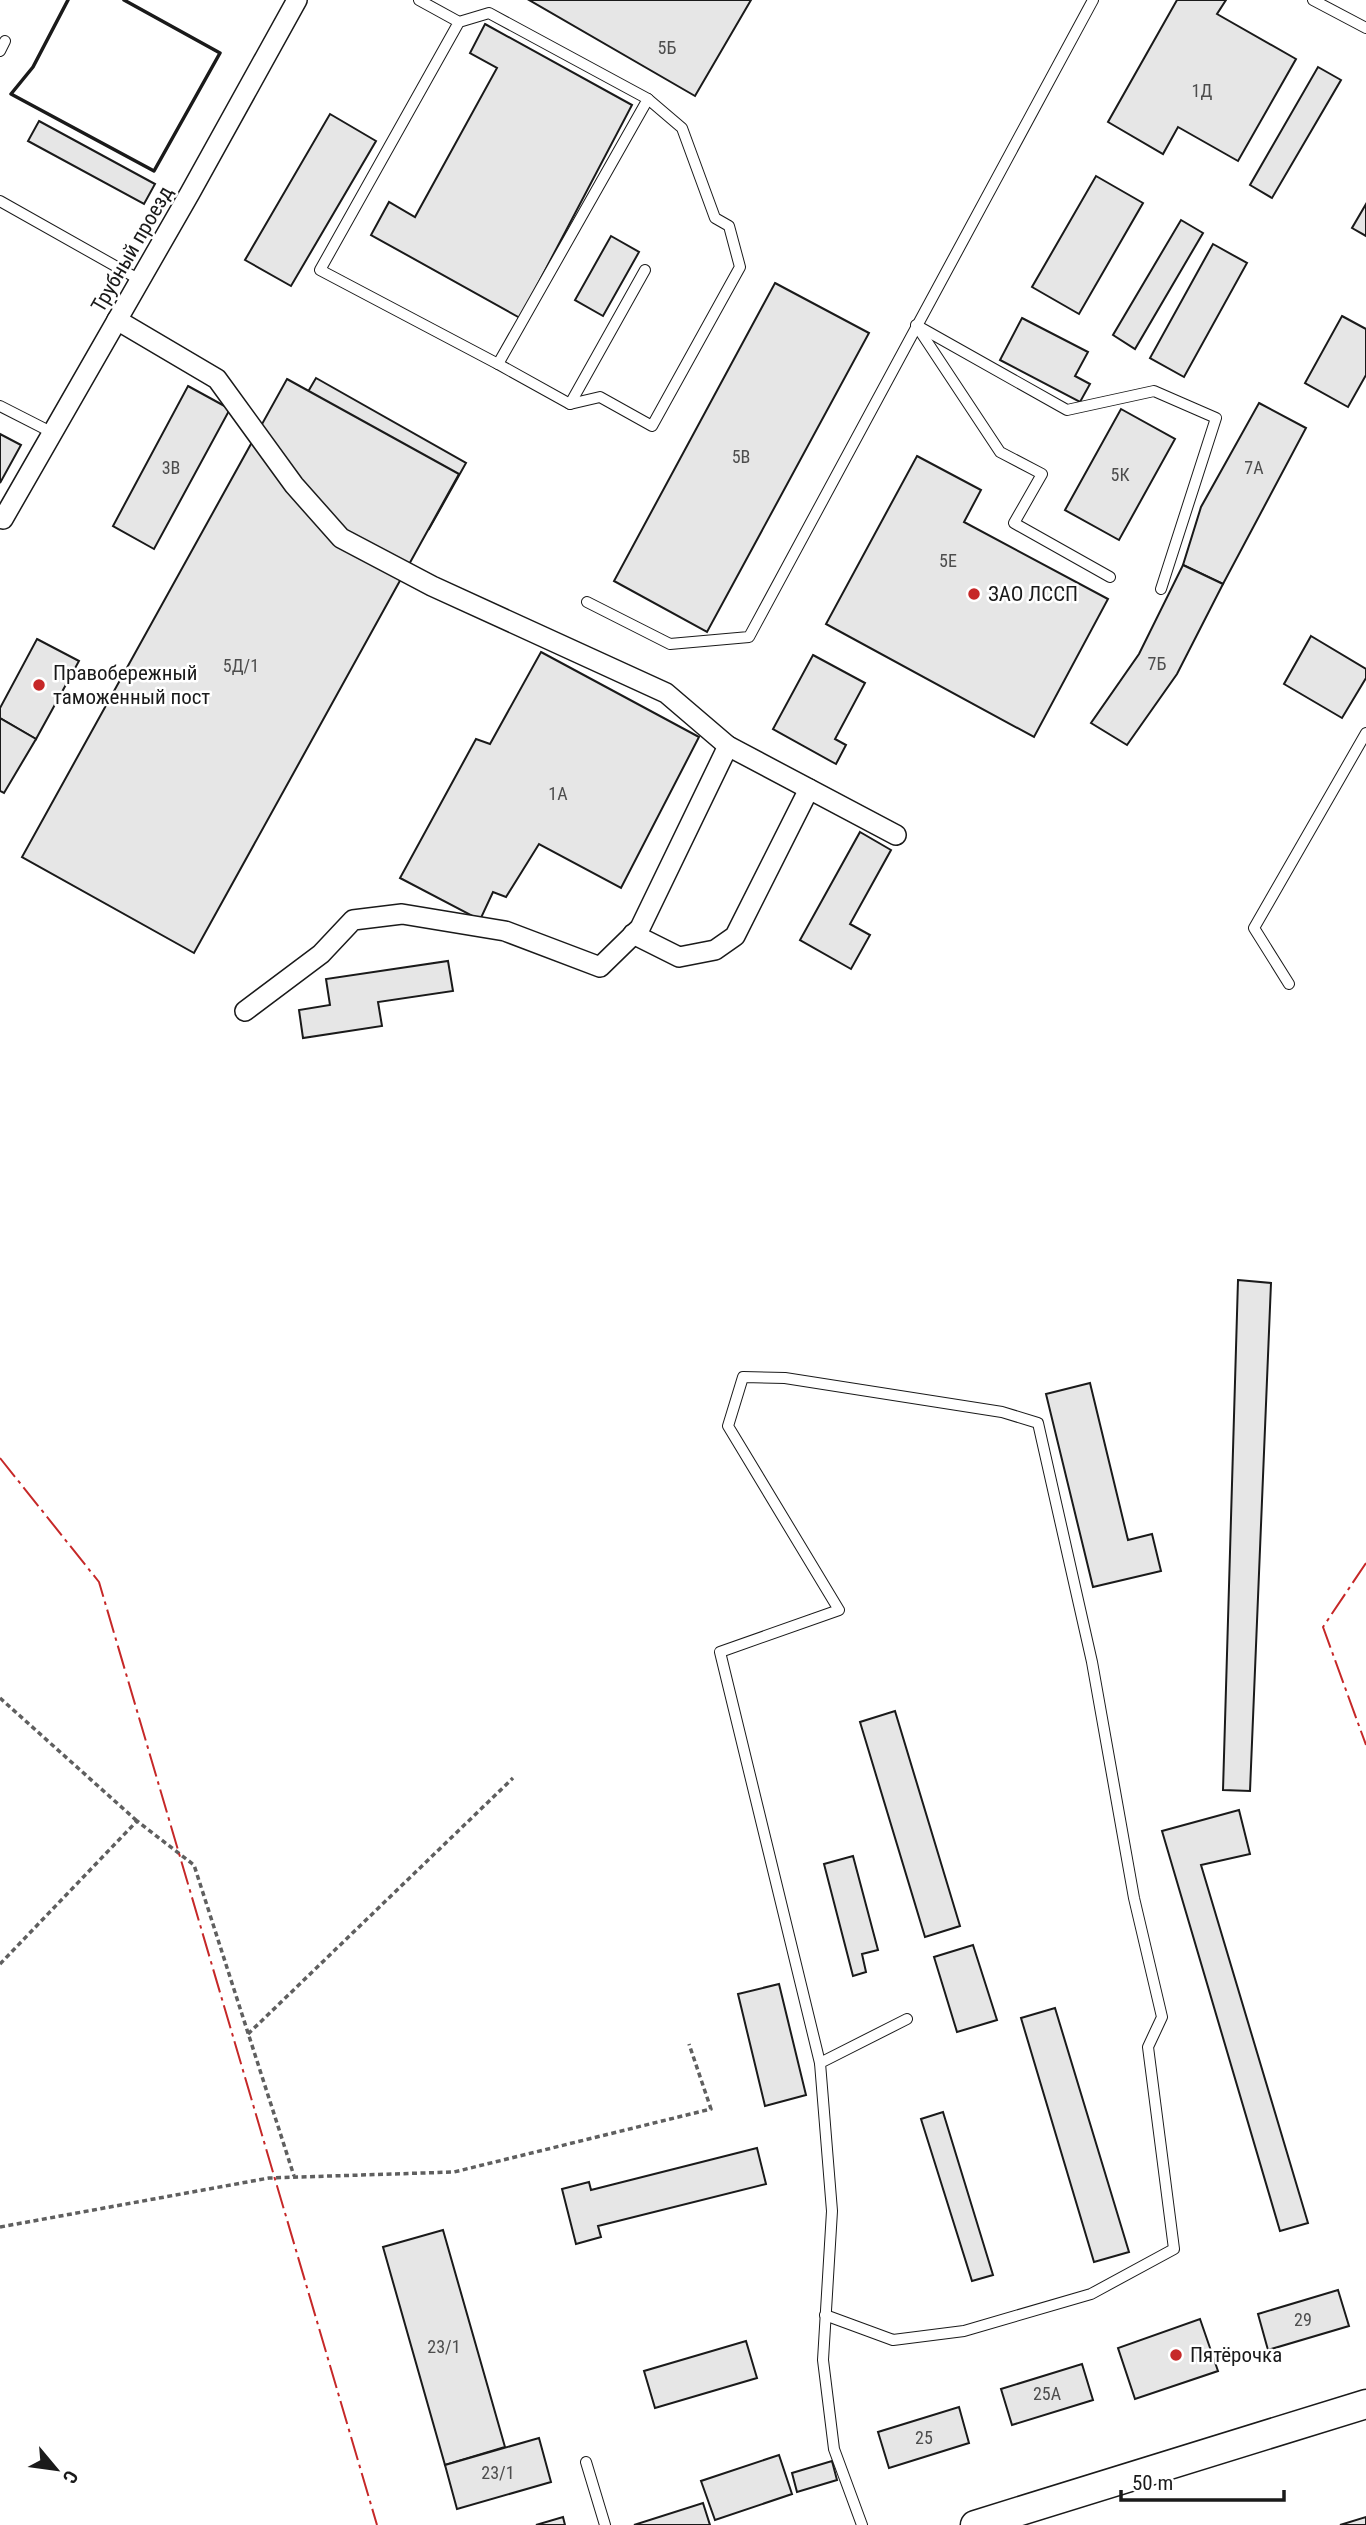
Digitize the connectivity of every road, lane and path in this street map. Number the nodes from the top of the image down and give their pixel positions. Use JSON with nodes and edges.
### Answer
{"nodes":[{"id":1,"x":297,"y":0,"type":"edge"},
{"id":2,"x":419,"y":0,"type":"edge"},
{"id":3,"x":1093,"y":0,"type":"edge"},
{"id":4,"x":1313,"y":0,"type":"edge"},
{"id":5,"x":459,"y":22,"type":"junction"},
{"id":6,"x":1366,"y":28,"type":"edge"},
{"id":7,"x":5,"y":41,"type":"dead end"},
{"id":8,"x":0,"y":51,"type":"edge"},
{"id":9,"x":648,"y":99,"type":"junction"},
{"id":10,"x":0,"y":201,"type":"edge"},
{"id":11,"x":645,"y":270,"type":"dead end"},
{"id":12,"x":140,"y":280,"type":"junction"},
{"id":13,"x":117,"y":320,"type":"junction"},
{"id":14,"x":916,"y":325,"type":"junction"},
{"id":15,"x":498,"y":364,"type":"junction"},
{"id":16,"x":570,"y":404,"type":"junction"},
{"id":17,"x":0,"y":406,"type":"edge"},
{"id":18,"x":53,"y":433,"type":"junction"},
{"id":19,"x":1,"y":522,"type":"edge"},
{"id":20,"x":1111,"y":577,"type":"dead end"},
{"id":21,"x":1161,"y":589,"type":"dead end"},
{"id":22,"x":587,"y":602,"type":"dead end"},
{"id":23,"x":1366,"y":733,"type":"edge"},
{"id":24,"x":728,"y":746,"type":"junction"},
{"id":25,"x":809,"y":789,"type":"junction"},
{"id":26,"x":896,"y":835,"type":"dead end"},
{"id":27,"x":633,"y":934,"type":"junction"},
{"id":28,"x":1289,"y":984,"type":"dead end"},
{"id":29,"x":245,"y":1011,"type":"dead end"},
{"id":30,"x":0,"y":1698,"type":"edge"},
{"id":31,"x":513,"y":1778,"type":"dead end"},
{"id":32,"x":137,"y":1821,"type":"junction"},
{"id":33,"x":0,"y":1964,"type":"edge"},
{"id":34,"x":907,"y":2019,"type":"dead end"},
{"id":35,"x":248,"y":2034,"type":"junction"},
{"id":36,"x":689,"y":2043,"type":"dead end"},
{"id":37,"x":820,"y":2063,"type":"junction"},
{"id":38,"x":295,"y":2177,"type":"junction"},
{"id":39,"x":0,"y":2227,"type":"edge"},
{"id":40,"x":825,"y":2315,"type":"junction"},
{"id":41,"x":1366,"y":2404,"type":"edge"},
{"id":42,"x":586,"y":2462,"type":"dead end"},
{"id":43,"x":605,"y":2525,"type":"edge"},
{"id":44,"x":862,"y":2525,"type":"edge"},
{"id":45,"x":975,"y":2525,"type":"edge"}],
"edges":[{"from":1,"to":12,"type":"street","name":"Трубный проезд"},
{"from":2,"to":5,"type":"lane"},
{"from":3,"to":14,"type":"lane"},
{"from":4,"to":6,"type":"lane"},
{"from":5,"to":9,"type":"lane"},
{"from":5,"to":15,"type":"lane"},
{"from":7,"to":8,"type":"lane"},
{"from":9,"to":15,"type":"lane"},
{"from":9,"to":16,"type":"lane"},
{"from":10,"to":12,"type":"lane"},
{"from":11,"to":16,"type":"lane"},
{"from":12,"to":13,"type":"street","name":"Трубный проезд"},
{"from":13,"to":18,"type":"street","name":"Трубный проезд"},
{"from":13,"to":24,"type":"street"},
{"from":14,"to":20,"type":"lane"},
{"from":14,"to":21,"type":"lane"},
{"from":14,"to":22,"type":"lane"},
{"from":15,"to":16,"type":"lane"},
{"from":17,"to":18,"type":"lane"},
{"from":18,"to":19,"type":"street","name":"Трубный проезд"},
{"from":23,"to":28,"type":"lane"},
{"from":24,"to":25,"type":"street"},
{"from":24,"to":27,"type":"street"},
{"from":25,"to":26,"type":"street"},
{"from":25,"to":27,"type":"street"},
{"from":27,"to":29,"type":"street"},
{"from":30,"to":32,"type":"path"},
{"from":31,"to":35,"type":"path"},
{"from":32,"to":33,"type":"path"},
{"from":32,"to":35,"type":"path"},
{"from":34,"to":37,"type":"lane"},
{"from":35,"to":38,"type":"path"},
{"from":36,"to":38,"type":"path"},
{"from":37,"to":40,"type":"lane"},
{"from":37,"to":40,"type":"lane"},
{"from":38,"to":39,"type":"path"},
{"from":40,"to":44,"type":"lane"},
{"from":41,"to":45,"type":"street"},
{"from":42,"to":43,"type":"lane"}]}
